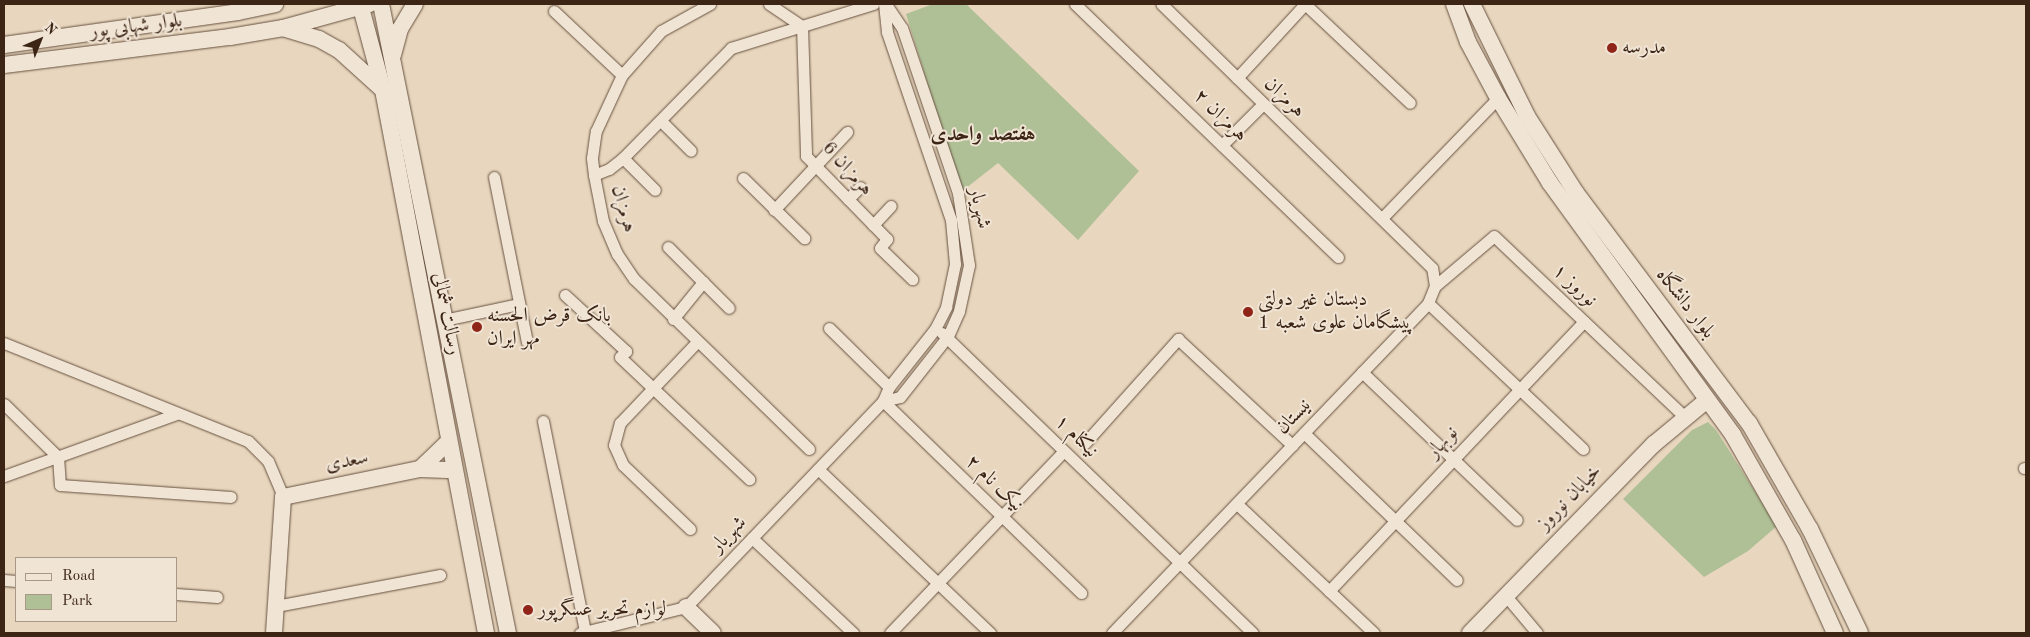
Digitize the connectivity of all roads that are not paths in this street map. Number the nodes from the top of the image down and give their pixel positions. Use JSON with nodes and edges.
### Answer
{"nodes":[{"id":1,"x":275,"y":4,"type":"edge"},
{"id":2,"x":381,"y":4,"type":"edge"},
{"id":3,"x":415,"y":4,"type":"edge"},
{"id":4,"x":710,"y":4,"type":"edge"},
{"id":5,"x":769,"y":4,"type":"edge"},
{"id":6,"x":872,"y":4,"type":"edge"},
{"id":7,"x":885,"y":4,"type":"edge"},
{"id":8,"x":1075,"y":4,"type":"edge"},
{"id":9,"x":1161,"y":4,"type":"edge"},
{"id":10,"x":1305,"y":4,"type":"edge"},
{"id":11,"x":1454,"y":4,"type":"edge"},
{"id":12,"x":1472,"y":4,"type":"edge"},
{"id":13,"x":364,"y":5,"type":"edge"},
{"id":14,"x":853,"y":6,"type":"edge"},
{"id":15,"x":224,"y":9,"type":"edge"},
{"id":16,"x":554,"y":10,"type":"dead end"},
{"id":17,"x":802,"y":26,"type":"junction"},
{"id":18,"x":283,"y":28,"type":"junction"},
{"id":19,"x":4,"y":44,"type":"edge"},
{"id":20,"x":392,"y":59,"type":"junction"},
{"id":21,"x":4,"y":65,"type":"edge"},
{"id":22,"x":622,"y":75,"type":"junction"},
{"id":23,"x":1236,"y":78,"type":"junction"},
{"id":24,"x":383,"y":90,"type":"junction"},
{"id":25,"x":1498,"y":98,"type":"junction"},
{"id":26,"x":1410,"y":103,"type":"dead end"},
{"id":27,"x":1263,"y":104,"type":"junction"},
{"id":28,"x":661,"y":121,"type":"junction"},
{"id":29,"x":847,"y":132,"type":"dead end"},
{"id":30,"x":1222,"y":145,"type":"junction"},
{"id":31,"x":691,"y":151,"type":"dead end"},
{"id":32,"x":623,"y":158,"type":"junction"},
{"id":33,"x":815,"y":166,"type":"junction"},
{"id":34,"x":594,"y":175,"type":"junction"},
{"id":35,"x":494,"y":177,"type":"dead end"},
{"id":36,"x":743,"y":178,"type":"dead end"},
{"id":37,"x":860,"y":187,"type":"dead end"},
{"id":38,"x":655,"y":190,"type":"dead end"},
{"id":39,"x":848,"y":199,"type":"junction"},
{"id":40,"x":891,"y":206,"type":"dead end"},
{"id":41,"x":774,"y":210,"type":"junction"},
{"id":42,"x":1382,"y":218,"type":"junction"},
{"id":43,"x":873,"y":225,"type":"junction"},
{"id":44,"x":804,"y":238,"type":"dead end"},
{"id":45,"x":668,"y":247,"type":"dead end"},
{"id":46,"x":1338,"y":257,"type":"dead end"},
{"id":47,"x":912,"y":279,"type":"dead end"},
{"id":48,"x":703,"y":282,"type":"junction"},
{"id":49,"x":1435,"y":286,"type":"junction"},
{"id":50,"x":564,"y":295,"type":"dead end"},
{"id":51,"x":1428,"y":303,"type":"junction"},
{"id":52,"x":519,"y":304,"type":"junction"},
{"id":53,"x":729,"y":308,"type":"dead end"},
{"id":54,"x":673,"y":319,"type":"junction"},
{"id":55,"x":444,"y":320,"type":"junction"},
{"id":56,"x":1584,"y":321,"type":"junction"},
{"id":57,"x":426,"y":323,"type":"junction"},
{"id":58,"x":829,"y":328,"type":"dead end"},
{"id":59,"x":935,"y":329,"type":"junction"},
{"id":60,"x":948,"y":336,"type":"junction"},
{"id":61,"x":527,"y":342,"type":"dead end"},
{"id":62,"x":697,"y":342,"type":"junction"},
{"id":63,"x":4,"y":343,"type":"edge"},
{"id":64,"x":1362,"y":372,"type":"junction"},
{"id":65,"x":652,"y":387,"type":"junction"},
{"id":66,"x":889,"y":387,"type":"junction"},
{"id":67,"x":1519,"y":389,"type":"junction"},
{"id":68,"x":1708,"y":400,"type":"junction"},
{"id":69,"x":883,"y":401,"type":"junction"},
{"id":70,"x":4,"y":404,"type":"edge"},
{"id":71,"x":176,"y":414,"type":"junction"},
{"id":72,"x":1684,"y":416,"type":"junction"},
{"id":73,"x":543,"y":421,"type":"dead end"},
{"id":74,"x":1304,"y":432,"type":"junction"},
{"id":75,"x":448,"y":442,"type":"junction"},
{"id":76,"x":1084,"y":443,"type":"dead end"},
{"id":77,"x":1292,"y":445,"type":"junction"},
{"id":78,"x":809,"y":449,"type":"dead end"},
{"id":79,"x":1583,"y":449,"type":"dead end"},
{"id":80,"x":1063,"y":452,"type":"junction"},
{"id":81,"x":58,"y":457,"type":"junction"},
{"id":82,"x":1454,"y":458,"type":"junction"},
{"id":83,"x":420,"y":469,"type":"junction"},
{"id":84,"x":818,"y":469,"type":"junction"},
{"id":85,"x":454,"y":470,"type":"junction"},
{"id":86,"x":4,"y":476,"type":"edge"},
{"id":87,"x":749,"y":479,"type":"dead end"},
{"id":88,"x":231,"y":497,"type":"dead end"},
{"id":89,"x":283,"y":497,"type":"junction"},
{"id":90,"x":1236,"y":504,"type":"junction"},
{"id":91,"x":1001,"y":517,"type":"junction"},
{"id":92,"x":1516,"y":520,"type":"dead end"},
{"id":93,"x":1394,"y":522,"type":"junction"},
{"id":94,"x":690,"y":529,"type":"dead end"},
{"id":95,"x":752,"y":538,"type":"junction"},
{"id":96,"x":1180,"y":562,"type":"junction"},
{"id":97,"x":440,"y":574,"type":"dead end"},
{"id":98,"x":1456,"y":580,"type":"dead end"},
{"id":99,"x":938,"y":583,"type":"junction"},
{"id":100,"x":1329,"y":591,"type":"junction"},
{"id":101,"x":1081,"y":593,"type":"dead end"},
{"id":102,"x":178,"y":594,"type":"edge"},
{"id":103,"x":1506,"y":596,"type":"junction"},
{"id":104,"x":216,"y":598,"type":"dead end"},
{"id":105,"x":276,"y":606,"type":"junction"},
{"id":106,"x":686,"y":607,"type":"junction"},
{"id":107,"x":1118,"y":631,"type":"edge"},
{"id":108,"x":274,"y":633,"type":"edge"},
{"id":109,"x":486,"y":633,"type":"edge"},
{"id":110,"x":508,"y":633,"type":"edge"},
{"id":111,"x":583,"y":633,"type":"edge"},
{"id":112,"x":713,"y":633,"type":"edge"},
{"id":113,"x":853,"y":633,"type":"edge"},
{"id":114,"x":890,"y":633,"type":"edge"},
{"id":115,"x":990,"y":633,"type":"edge"},
{"id":116,"x":1253,"y":633,"type":"edge"},
{"id":117,"x":1374,"y":633,"type":"edge"},
{"id":118,"x":1470,"y":633,"type":"edge"},
{"id":119,"x":1537,"y":633,"type":"edge"},
{"id":120,"x":1835,"y":633,"type":"edge"},
{"id":121,"x":1860,"y":633,"type":"edge"}],
"edges":[{"from":1,"to":15,"type":"main road","name":"بلوار شهابی پور"},
{"from":2,"to":20,"type":"main road","name":"رسالت شمالی"},
{"from":3,"to":20,"type":"main road"},
{"from":4,"to":22,"type":"street"},
{"from":5,"to":17,"type":"street"},
{"from":6,"to":14,"type":"street","name":"هرمزان"},
{"from":7,"to":59,"type":"street","name":"شهریار"},
{"from":7,"to":60,"type":"street","name":"شهریار"},
{"from":8,"to":30,"type":"street","name":"هرمزان ۲"},
{"from":9,"to":23,"type":"street","name":"هرمزان"},
{"from":10,"to":23,"type":"street"},
{"from":10,"to":26,"type":"street"},
{"from":11,"to":25,"type":"main road","name":"بلوار دانشگاه"},
{"from":12,"to":121,"type":"main road","name":"بلوار دانشگاه"},
{"from":13,"to":18,"type":"main road","name":"بلوار شهابی پور"},
{"from":13,"to":24,"type":"main road","name":"رسالت شمالی"},
{"from":14,"to":17,"type":"street","name":"هرمزان"},
{"from":15,"to":19,"type":"main road","name":"بلوار شهابی پور"},
{"from":16,"to":22,"type":"street"},
{"from":17,"to":28,"type":"street","name":"هرمزان"},
{"from":17,"to":33,"type":"street","name":"هرمزان 6"},
{"from":18,"to":21,"type":"main road","name":"بلوار شهابی پور"},
{"from":18,"to":24,"type":"main road"},
{"from":20,"to":55,"type":"main road","name":"رسالت شمالی"},
{"from":22,"to":34,"type":"street"},
{"from":23,"to":27,"type":"street","name":"هرمزان"},
{"from":24,"to":57,"type":"main road","name":"رسالت شمالی"},
{"from":25,"to":42,"type":"street"},
{"from":25,"to":68,"type":"main road","name":"بلوار دانشگاه"},
{"from":27,"to":30,"type":"street"},
{"from":27,"to":42,"type":"street","name":"هرمزان"},
{"from":28,"to":31,"type":"street"},
{"from":28,"to":32,"type":"street","name":"هرمزان"},
{"from":29,"to":33,"type":"street"},
{"from":30,"to":46,"type":"street","name":"هرمزان ۲"},
{"from":32,"to":34,"type":"street","name":"هرمزان"},
{"from":32,"to":38,"type":"street"},
{"from":33,"to":39,"type":"street","name":"هرمزان 6"},
{"from":33,"to":41,"type":"street"},
{"from":34,"to":54,"type":"street","name":"هرمزان"},
{"from":35,"to":52,"type":"street"},
{"from":36,"to":41,"type":"street"},
{"from":37,"to":39,"type":"street"},
{"from":39,"to":43,"type":"street","name":"هرمزان 6"},
{"from":40,"to":43,"type":"street"},
{"from":41,"to":44,"type":"street"},
{"from":42,"to":49,"type":"street"},
{"from":43,"to":47,"type":"street","name":"هرمزان 6"},
{"from":45,"to":48,"type":"street"},
{"from":48,"to":53,"type":"street"},
{"from":48,"to":54,"type":"street"},
{"from":49,"to":51,"type":"street","name":"نیستان"},
{"from":49,"to":56,"type":"street","name":"نوروز ۱"},
{"from":50,"to":65,"type":"street"},
{"from":51,"to":64,"type":"street","name":"نیستان"},
{"from":51,"to":67,"type":"street"},
{"from":52,"to":55,"type":"street"},
{"from":52,"to":61,"type":"street"},
{"from":54,"to":62,"type":"street","name":"هرمزان"},
{"from":55,"to":57,"type":"main road"},
{"from":55,"to":110,"type":"main road","name":"رسالت شمالی"},
{"from":56,"to":67,"type":"street","name":"نوبهار"},
{"from":56,"to":72,"type":"street","name":"نوروز ۱"},
{"from":57,"to":75,"type":"main road","name":"رسالت شمالی"},
{"from":58,"to":66,"type":"street"},
{"from":59,"to":60,"type":"street","name":"نیکنام ۱"},
{"from":59,"to":66,"type":"street","name":"شهریار"},
{"from":60,"to":69,"type":"street","name":"شهریار"},
{"from":60,"to":80,"type":"street","name":"نیکنام ۱"},
{"from":62,"to":65,"type":"street"},
{"from":62,"to":78,"type":"street","name":"هرمزان"},
{"from":63,"to":71,"type":"street"},
{"from":64,"to":74,"type":"street","name":"نیستان"},
{"from":64,"to":82,"type":"street"},
{"from":65,"to":87,"type":"street"},
{"from":65,"to":94,"type":"street"},
{"from":66,"to":69,"type":"street","name":"شهریار"},
{"from":67,"to":79,"type":"street"},
{"from":67,"to":82,"type":"street","name":"نوبهار"},
{"from":68,"to":72,"type":"main road","name":"خیابان نوروز"},
{"from":68,"to":120,"type":"main road","name":"بلوار دانشگاه"},
{"from":69,"to":84,"type":"street","name":"شهریار"},
{"from":69,"to":91,"type":"street","name":"نیک نام ۲"},
{"from":70,"to":81,"type":"street"},
{"from":71,"to":81,"type":"street"},
{"from":71,"to":89,"type":"street"},
{"from":72,"to":103,"type":"main road","name":"خیابان نوروز"},
{"from":73,"to":111,"type":"street"},
{"from":74,"to":77,"type":"street","name":"نیستان"},
{"from":74,"to":93,"type":"street"},
{"from":75,"to":83,"type":"main road"},
{"from":75,"to":85,"type":"main road","name":"رسالت شمالی"},
{"from":76,"to":77,"type":"street"},
{"from":77,"to":90,"type":"street","name":"نیستان"},
{"from":80,"to":91,"type":"street"},
{"from":80,"to":96,"type":"street","name":"نیکنام ۱"},
{"from":81,"to":86,"type":"street"},
{"from":81,"to":88,"type":"street"},
{"from":82,"to":92,"type":"street"},
{"from":82,"to":93,"type":"street","name":"نوبهار"},
{"from":83,"to":85,"type":"main road","name":"سعدی"},
{"from":83,"to":89,"type":"main road","name":"سعدی"},
{"from":84,"to":95,"type":"street","name":"شهریار"},
{"from":84,"to":99,"type":"street"},
{"from":85,"to":109,"type":"main road","name":"رسالت شمالی"},
{"from":89,"to":105,"type":"main road"},
{"from":90,"to":96,"type":"street","name":"نیستان"},
{"from":90,"to":100,"type":"street"},
{"from":91,"to":99,"type":"street"},
{"from":91,"to":101,"type":"street","name":"نیک نام ۲"},
{"from":93,"to":98,"type":"street"},
{"from":93,"to":100,"type":"street","name":"نوبهار"},
{"from":95,"to":106,"type":"street","name":"شهریار"},
{"from":95,"to":113,"type":"street"},
{"from":96,"to":107,"type":"street","name":"نیستان"},
{"from":96,"to":116,"type":"street","name":"نیکنام ۱"},
{"from":97,"to":105,"type":"street"},
{"from":99,"to":114,"type":"street"},
{"from":99,"to":115,"type":"street"},
{"from":100,"to":117,"type":"street"},
{"from":102,"to":104,"type":"street"},
{"from":103,"to":118,"type":"main road","name":"خیابان نوروز"},
{"from":103,"to":119,"type":"street"},
{"from":105,"to":108,"type":"main road"},
{"from":106,"to":111,"type":"street"},
{"from":106,"to":112,"type":"main road"}]}
